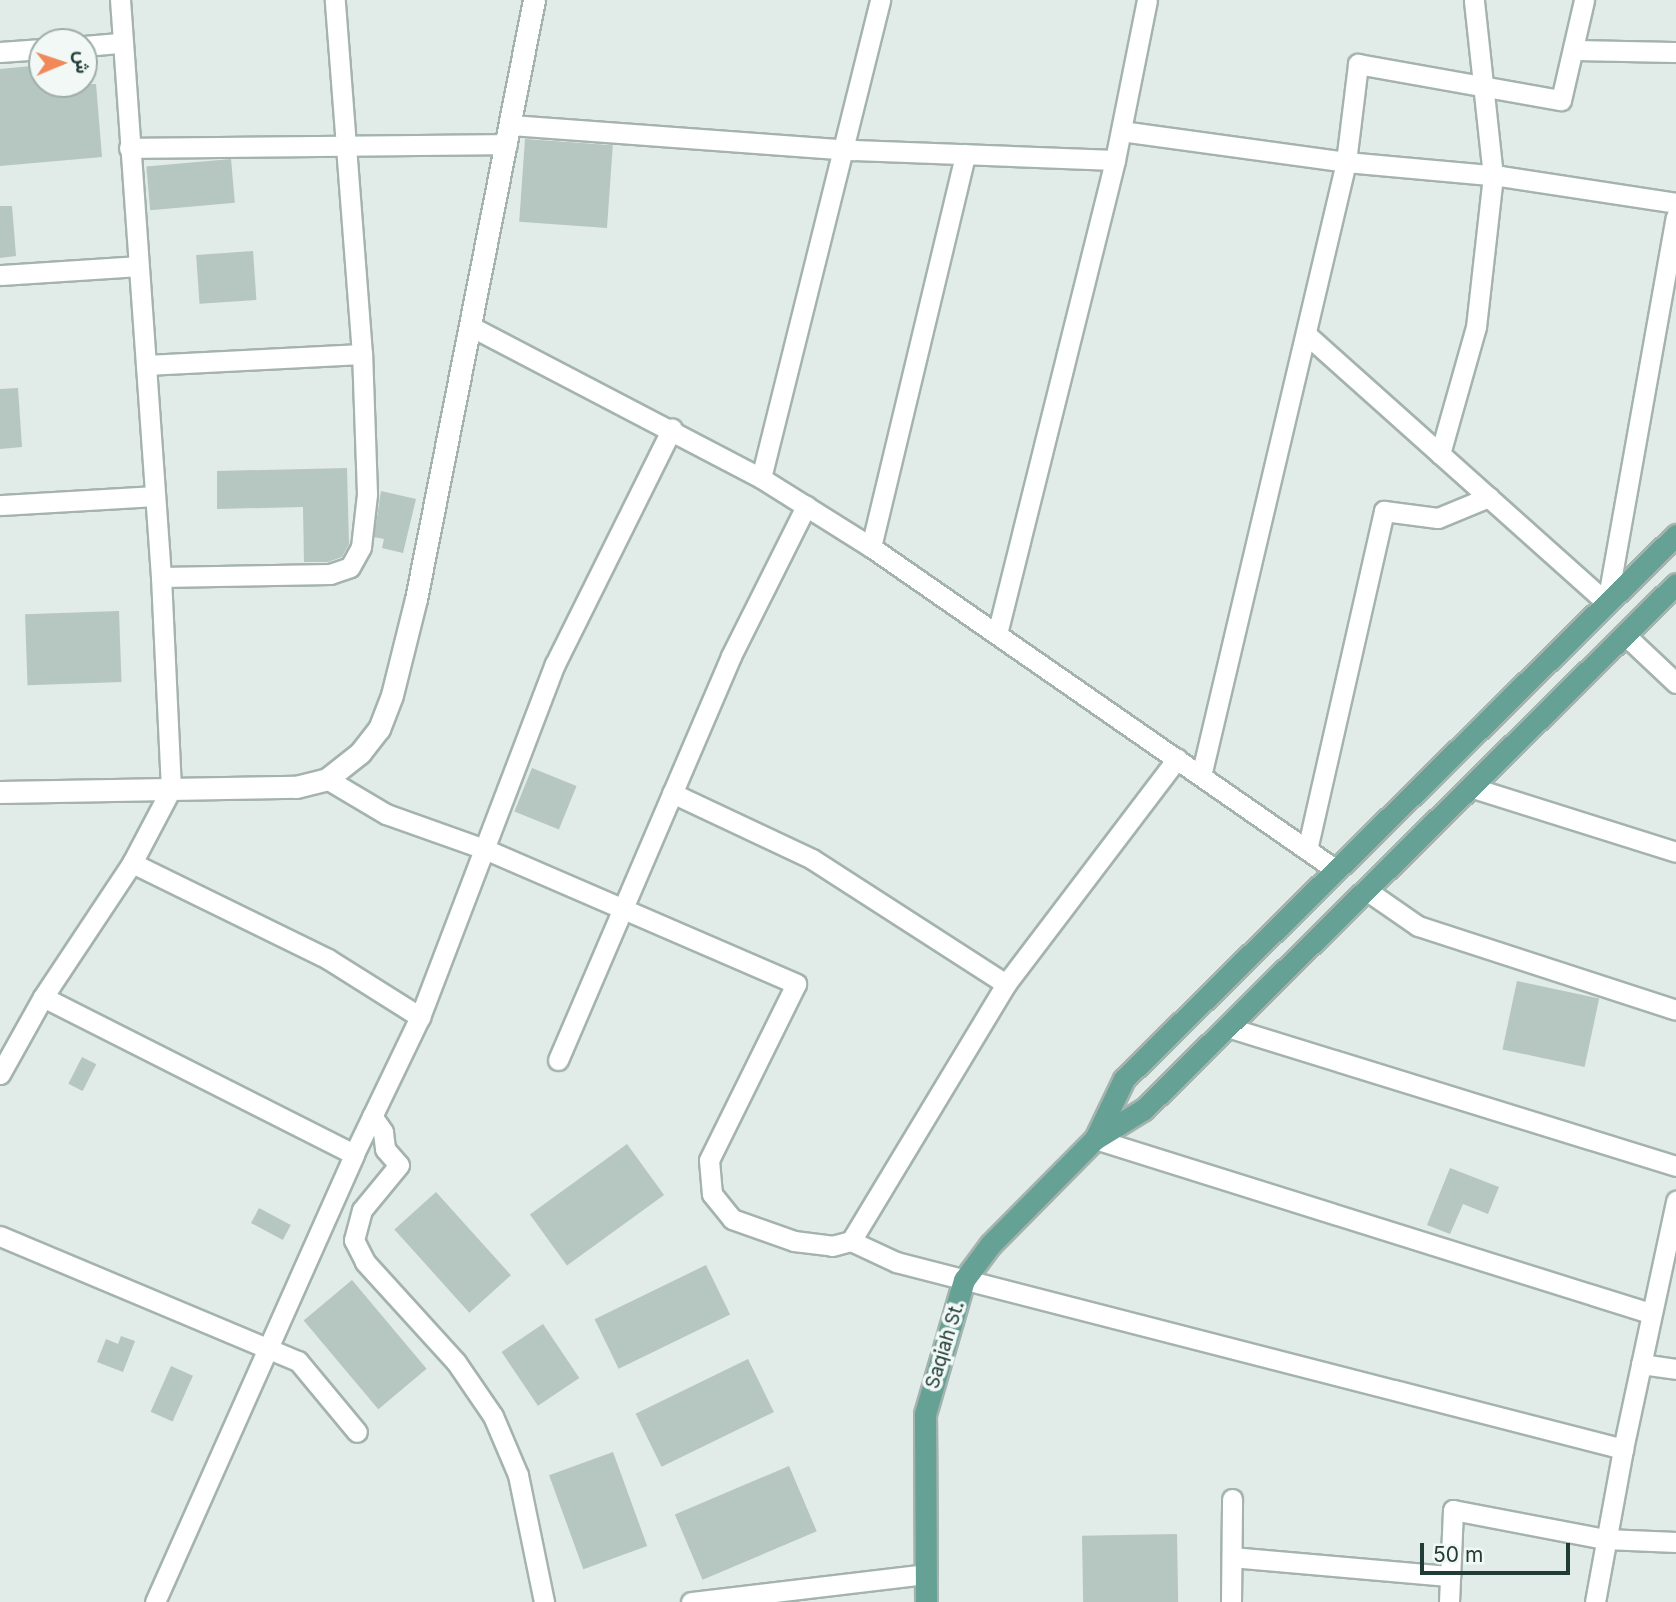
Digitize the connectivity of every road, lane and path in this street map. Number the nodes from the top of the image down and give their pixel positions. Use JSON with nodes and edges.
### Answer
{"nodes":[{"id":1,"x":120,"y":0,"type":"edge"},
{"id":2,"x":335,"y":0,"type":"edge"},
{"id":3,"x":534,"y":0,"type":"edge"},
{"id":4,"x":880,"y":0,"type":"edge"},
{"id":5,"x":1147,"y":0,"type":"edge"},
{"id":6,"x":1474,"y":0,"type":"edge"},
{"id":7,"x":1584,"y":0,"type":"edge"},
{"id":8,"x":122,"y":43,"type":"junction"},
{"id":9,"x":98,"y":45,"type":"edge"},
{"id":10,"x":28,"y":50,"type":"edge"},
{"id":11,"x":1573,"y":50,"type":"junction"},
{"id":12,"x":0,"y":52,"type":"edge"},
{"id":13,"x":1676,"y":52,"type":"edge"},
{"id":14,"x":1483,"y":87,"type":"junction"},
{"id":15,"x":1121,"y":131,"type":"junction"},
{"id":16,"x":509,"y":135,"type":"junction"},
{"id":17,"x":345,"y":144,"type":"junction"},
{"id":18,"x":128,"y":148,"type":"junction"},
{"id":19,"x":847,"y":149,"type":"junction"},
{"id":20,"x":965,"y":154,"type":"junction"},
{"id":21,"x":1115,"y":160,"type":"junction"},
{"id":22,"x":1346,"y":162,"type":"junction"},
{"id":23,"x":1493,"y":176,"type":"junction"},
{"id":24,"x":1676,"y":203,"type":"edge"},
{"id":25,"x":1676,"y":217,"type":"edge"},
{"id":26,"x":138,"y":266,"type":"junction"},
{"id":27,"x":0,"y":275,"type":"edge"},
{"id":28,"x":472,"y":327,"type":"junction"},
{"id":29,"x":1306,"y":334,"type":"junction"},
{"id":30,"x":362,"y":354,"type":"junction"},
{"id":31,"x":146,"y":365,"type":"junction"},
{"id":32,"x":672,"y":428,"type":"junction"},
{"id":33,"x":1440,"y":454,"type":"junction"},
{"id":34,"x":761,"y":478,"type":"junction"},
{"id":35,"x":155,"y":496,"type":"junction"},
{"id":36,"x":1489,"y":497,"type":"junction"},
{"id":37,"x":0,"y":505,"type":"edge"},
{"id":38,"x":806,"y":506,"type":"junction"},
{"id":39,"x":1676,"y":535,"type":"edge"},
{"id":40,"x":871,"y":547,"type":"junction"},
{"id":41,"x":161,"y":577,"type":"junction"},
{"id":42,"x":1676,"y":584,"type":"edge"},
{"id":43,"x":1607,"y":603,"type":"junction"},
{"id":44,"x":997,"y":634,"type":"junction"},
{"id":45,"x":1625,"y":635,"type":"junction"},
{"id":46,"x":1676,"y":683,"type":"edge"},
{"id":47,"x":1177,"y":759,"type":"junction"},
{"id":48,"x":1201,"y":776,"type":"junction"},
{"id":49,"x":327,"y":779,"type":"junction"},
{"id":50,"x":1470,"y":788,"type":"junction"},
{"id":51,"x":171,"y":789,"type":"junction"},
{"id":52,"x":0,"y":792,"type":"edge"},
{"id":53,"x":672,"y":793,"type":"junction"},
{"id":54,"x":487,"y":850,"type":"junction"},
{"id":55,"x":1307,"y":850,"type":"junction"},
{"id":56,"x":1676,"y":852,"type":"edge"},
{"id":57,"x":132,"y":863,"type":"junction"},
{"id":58,"x":1336,"y":870,"type":"junction"},
{"id":59,"x":1366,"y":890,"type":"junction"},
{"id":60,"x":622,"y":909,"type":"junction"},
{"id":61,"x":1006,"y":984,"type":"junction"},
{"id":62,"x":43,"y":997,"type":"junction"},
{"id":63,"x":1676,"y":1010,"type":"edge"},
{"id":64,"x":420,"y":1017,"type":"junction"},
{"id":65,"x":1227,"y":1027,"type":"junction"},
{"id":66,"x":558,"y":1060,"type":"dead end"},
{"id":67,"x":0,"y":1073,"type":"edge"},
{"id":68,"x":372,"y":1116,"type":"junction"},
{"id":69,"x":1095,"y":1139,"type":"junction"},
{"id":70,"x":354,"y":1154,"type":"junction"},
{"id":71,"x":1676,"y":1166,"type":"edge"},
{"id":72,"x":1676,"y":1201,"type":"edge"},
{"id":73,"x":0,"y":1236,"type":"edge"},
{"id":74,"x":851,"y":1241,"type":"junction"},
{"id":75,"x":964,"y":1280,"type":"junction"},
{"id":76,"x":1650,"y":1313,"type":"junction"},
{"id":77,"x":268,"y":1345,"type":"junction"},
{"id":78,"x":1641,"y":1364,"type":"junction"},
{"id":79,"x":1676,"y":1369,"type":"edge"},
{"id":80,"x":357,"y":1432,"type":"dead end"},
{"id":81,"x":1623,"y":1449,"type":"junction"},
{"id":82,"x":1232,"y":1499,"type":"dead end"},
{"id":83,"x":1605,"y":1539,"type":"junction"},
{"id":84,"x":1676,"y":1542,"type":"edge"},
{"id":85,"x":1231,"y":1557,"type":"junction"},
{"id":86,"x":926,"y":1574,"type":"junction"},
{"id":87,"x":1450,"y":1576,"type":"junction"},
{"id":88,"x":155,"y":1602,"type":"edge"},
{"id":89,"x":544,"y":1602,"type":"edge"},
{"id":90,"x":691,"y":1602,"type":"edge"},
{"id":91,"x":926,"y":1602,"type":"edge"},
{"id":92,"x":1231,"y":1602,"type":"edge"},
{"id":93,"x":1449,"y":1602,"type":"edge"},
{"id":94,"x":1595,"y":1602,"type":"edge"}],
"edges":[{"from":1,"to":8,"type":"street"},
{"from":2,"to":17,"type":"street"},
{"from":3,"to":16,"type":"street"},
{"from":4,"to":19,"type":"street"},
{"from":5,"to":15,"type":"street"},
{"from":6,"to":14,"type":"street"},
{"from":7,"to":11,"type":"street"},
{"from":8,"to":9,"type":"street"},
{"from":8,"to":18,"type":"street"},
{"from":10,"to":12,"type":"street"},
{"from":11,"to":13,"type":"street"},
{"from":11,"to":14,"type":"street"},
{"from":14,"to":22,"type":"street"},
{"from":14,"to":23,"type":"street"},
{"from":15,"to":21,"type":"street"},
{"from":15,"to":22,"type":"street"},
{"from":16,"to":17,"type":"street"},
{"from":16,"to":19,"type":"street"},
{"from":16,"to":28,"type":"street"},
{"from":17,"to":18,"type":"street"},
{"from":17,"to":30,"type":"street"},
{"from":18,"to":26,"type":"street"},
{"from":19,"to":20,"type":"street"},
{"from":19,"to":34,"type":"street"},
{"from":20,"to":21,"type":"street"},
{"from":20,"to":40,"type":"street"},
{"from":21,"to":44,"type":"street"},
{"from":22,"to":23,"type":"street"},
{"from":22,"to":29,"type":"street"},
{"from":23,"to":24,"type":"street"},
{"from":23,"to":33,"type":"street"},
{"from":25,"to":43,"type":"street"},
{"from":26,"to":27,"type":"street"},
{"from":26,"to":31,"type":"street"},
{"from":28,"to":32,"type":"street"},
{"from":28,"to":49,"type":"street"},
{"from":29,"to":33,"type":"street"},
{"from":29,"to":48,"type":"street"},
{"from":30,"to":31,"type":"street"},
{"from":30,"to":41,"type":"street"},
{"from":31,"to":35,"type":"street"},
{"from":32,"to":34,"type":"street"},
{"from":32,"to":54,"type":"street"},
{"from":33,"to":36,"type":"street"},
{"from":34,"to":38,"type":"street"},
{"from":35,"to":37,"type":"street"},
{"from":35,"to":41,"type":"street"},
{"from":36,"to":43,"type":"street"},
{"from":36,"to":55,"type":"street"},
{"from":38,"to":40,"type":"street"},
{"from":38,"to":53,"type":"street"},
{"from":39,"to":43,"type":"main road"},
{"from":40,"to":44,"type":"street"},
{"from":41,"to":51,"type":"street"},
{"from":42,"to":45,"type":"main road"},
{"from":43,"to":58,"type":"main road"},
{"from":44,"to":47,"type":"street"},
{"from":45,"to":46,"type":"street"},
{"from":45,"to":50,"type":"main road"},
{"from":47,"to":48,"type":"street"},
{"from":47,"to":61,"type":"street"},
{"from":48,"to":55,"type":"street"},
{"from":49,"to":51,"type":"street"},
{"from":49,"to":54,"type":"street"},
{"from":50,"to":56,"type":"street"},
{"from":50,"to":59,"type":"main road"},
{"from":51,"to":52,"type":"street"},
{"from":51,"to":57,"type":"street"},
{"from":53,"to":60,"type":"street"},
{"from":53,"to":61,"type":"street"},
{"from":54,"to":60,"type":"street"},
{"from":54,"to":64,"type":"street"},
{"from":55,"to":58,"type":"street"},
{"from":57,"to":62,"type":"street"},
{"from":57,"to":64,"type":"street"},
{"from":58,"to":69,"type":"main road"},
{"from":59,"to":63,"type":"street"},
{"from":59,"to":65,"type":"main road"},
{"from":60,"to":66,"type":"street"},
{"from":60,"to":74,"type":"street"},
{"from":61,"to":74,"type":"street"},
{"from":62,"to":67,"type":"street"},
{"from":62,"to":70,"type":"street"},
{"from":64,"to":68,"type":"street"},
{"from":65,"to":69,"type":"main road"},
{"from":65,"to":71,"type":"street"},
{"from":68,"to":70,"type":"street"},
{"from":68,"to":89,"type":"street"},
{"from":69,"to":75,"type":"main road","name":"Saqiah St."},
{"from":69,"to":76,"type":"street"},
{"from":70,"to":77,"type":"street"},
{"from":72,"to":76,"type":"street"},
{"from":73,"to":77,"type":"street"},
{"from":74,"to":75,"type":"street"},
{"from":75,"to":81,"type":"street"},
{"from":75,"to":86,"type":"main road","name":"Saqiah St."},
{"from":76,"to":78,"type":"street"},
{"from":77,"to":80,"type":"street"},
{"from":77,"to":88,"type":"street"},
{"from":78,"to":79,"type":"street"},
{"from":78,"to":81,"type":"street"},
{"from":81,"to":83,"type":"street"},
{"from":82,"to":85,"type":"street"},
{"from":83,"to":84,"type":"street"},
{"from":83,"to":87,"type":"street"},
{"from":83,"to":94,"type":"street"},
{"from":85,"to":87,"type":"street"},
{"from":85,"to":92,"type":"street"},
{"from":86,"to":90,"type":"street"},
{"from":86,"to":91,"type":"main road","name":"Saqiah St."},
{"from":87,"to":93,"type":"street"}]}
